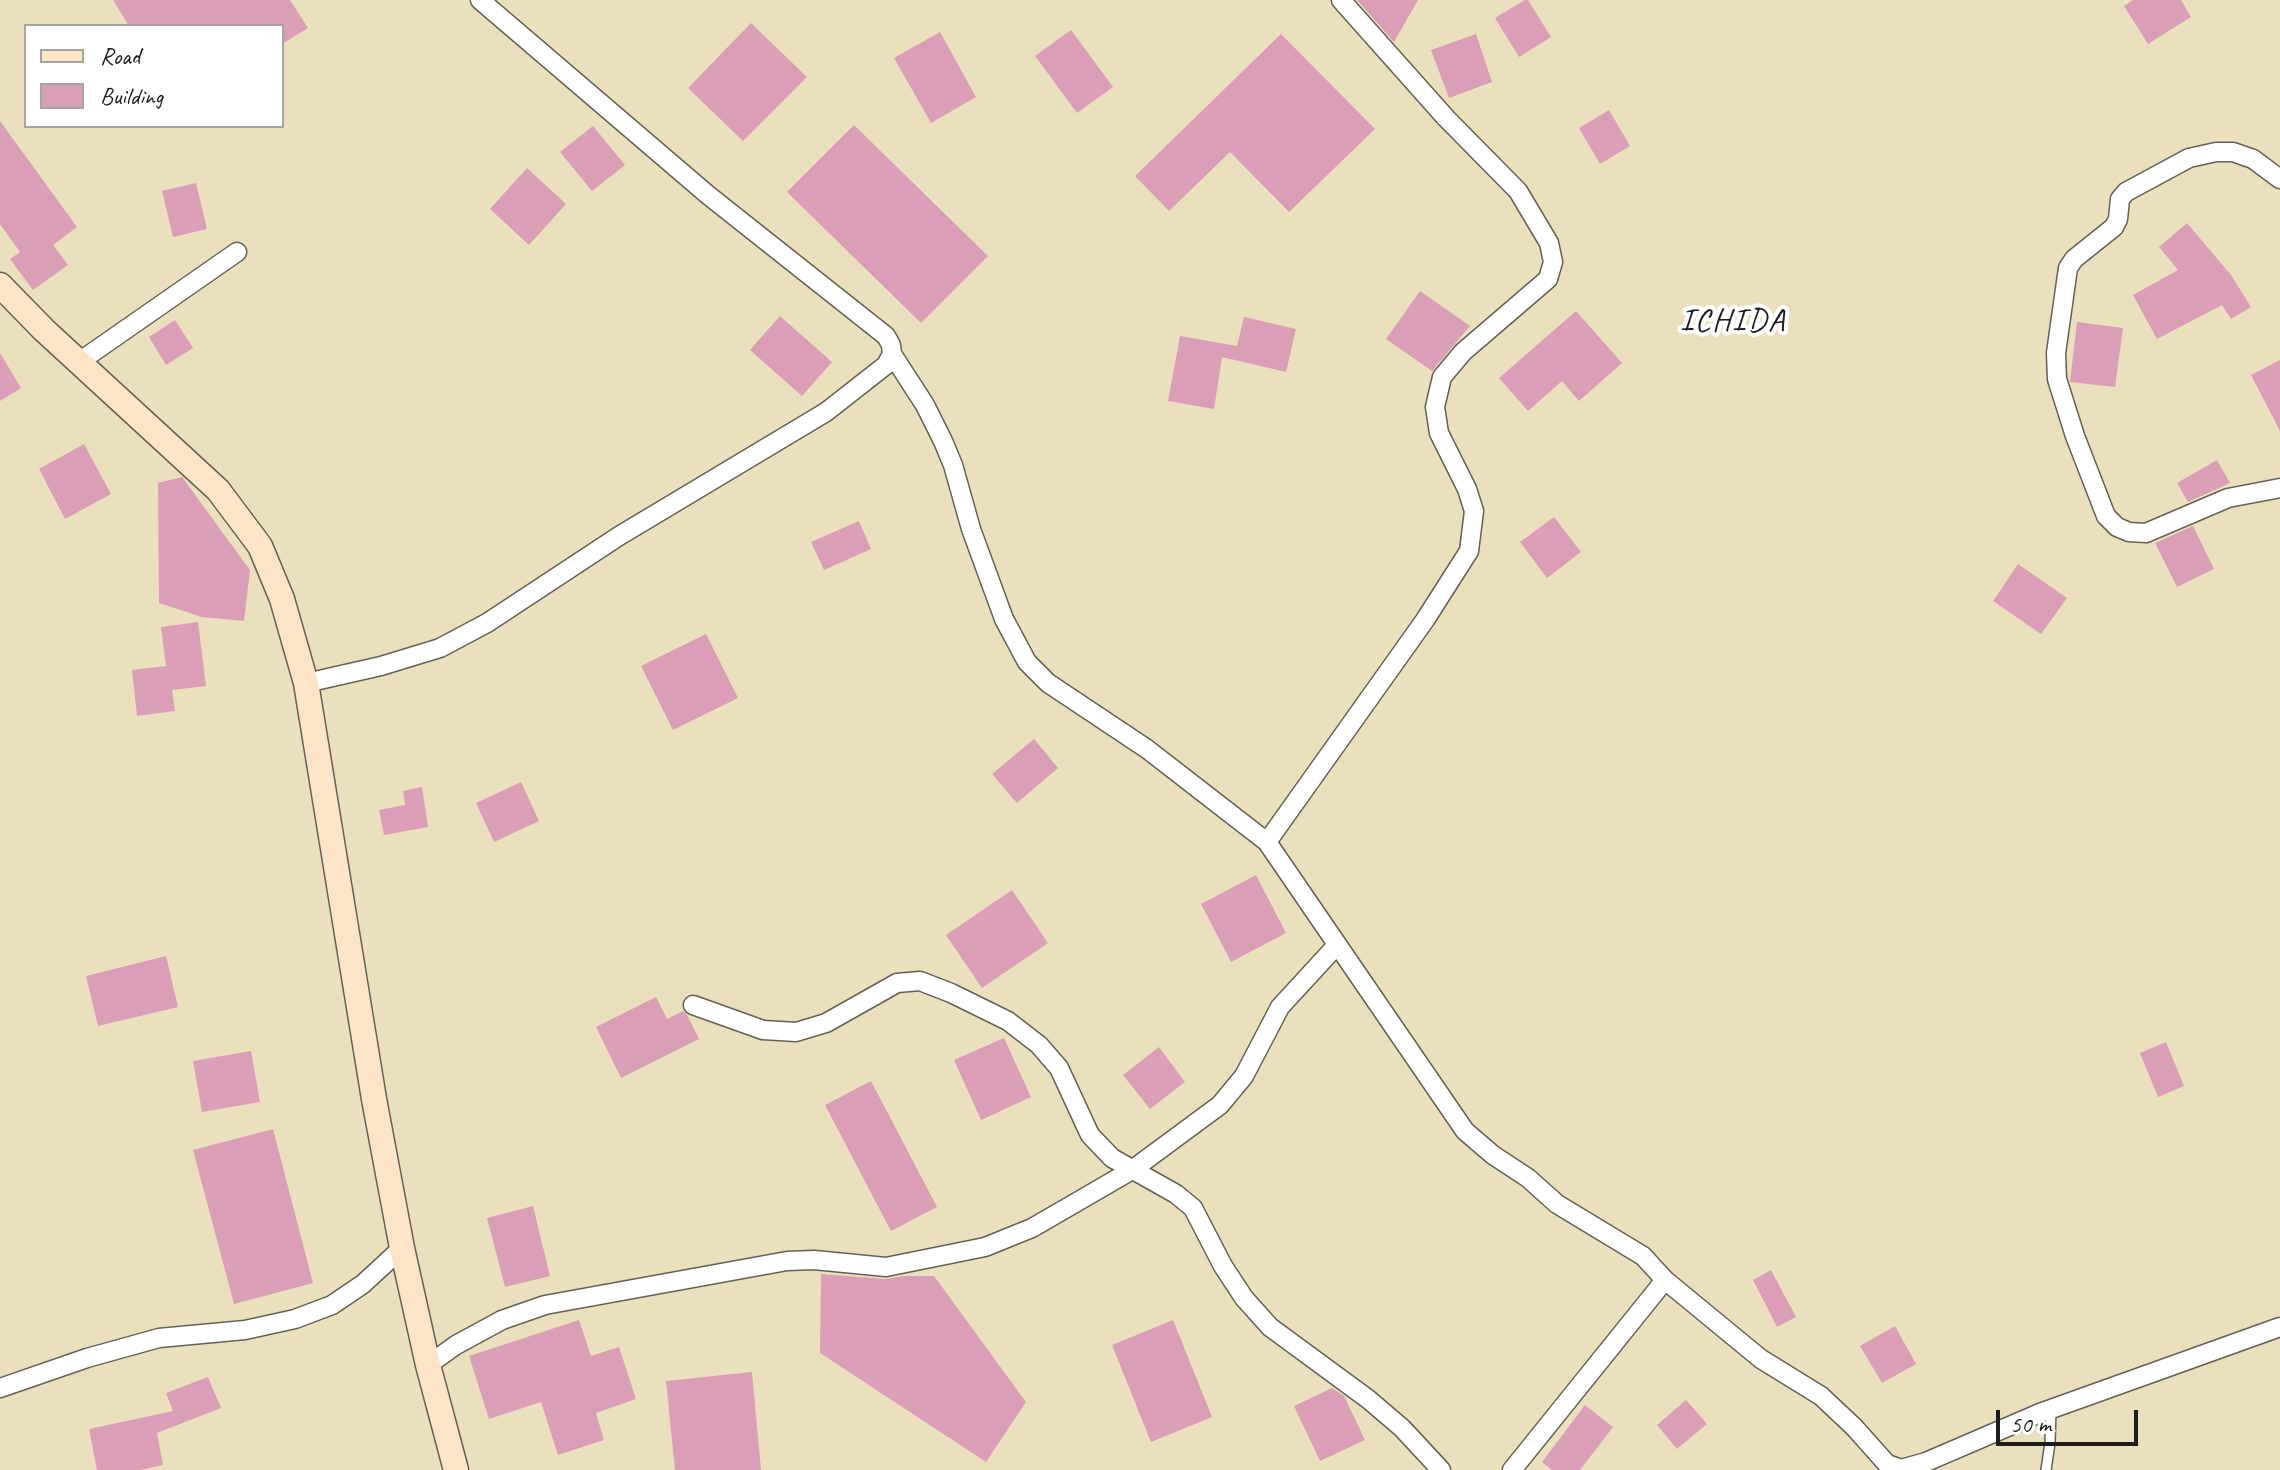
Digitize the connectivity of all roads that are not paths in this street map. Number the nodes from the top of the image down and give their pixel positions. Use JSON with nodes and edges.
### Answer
{"nodes":[{"id":1,"x":480,"y":0,"type":"edge"},
{"id":2,"x":1341,"y":0,"type":"edge"},
{"id":3,"x":2280,"y":179,"type":"edge"},
{"id":4,"x":237,"y":252,"type":"dead end"},
{"id":5,"x":0,"y":285,"type":"edge"},
{"id":6,"x":892,"y":354,"type":"junction"},
{"id":7,"x":79,"y":362,"type":"junction"},
{"id":8,"x":2280,"y":488,"type":"edge"},
{"id":9,"x":306,"y":683,"type":"junction"},
{"id":10,"x":1267,"y":842,"type":"junction"},
{"id":11,"x":1337,"y":945,"type":"junction"},
{"id":12,"x":693,"y":1005,"type":"dead end"},
{"id":13,"x":1132,"y":1170,"type":"junction"},
{"id":14,"x":402,"y":1248,"type":"junction"},
{"id":15,"x":1665,"y":1280,"type":"junction"},
{"id":16,"x":2280,"y":1327,"type":"edge"},
{"id":17,"x":428,"y":1365,"type":"junction"},
{"id":18,"x":0,"y":1388,"type":"edge"},
{"id":19,"x":2051,"y":1409,"type":"junction"},
{"id":20,"x":456,"y":1470,"type":"edge"},
{"id":21,"x":1441,"y":1470,"type":"edge"},
{"id":22,"x":1512,"y":1470,"type":"edge"},
{"id":23,"x":2046,"y":1470,"type":"edge"}],
"edges":[{"from":1,"to":6,"type":"street"},
{"from":2,"to":10,"type":"street"},
{"from":3,"to":8,"type":"street"},
{"from":4,"to":7,"type":"street"},
{"from":5,"to":7,"type":"main road"},
{"from":6,"to":9,"type":"street"},
{"from":6,"to":10,"type":"street"},
{"from":7,"to":9,"type":"main road"},
{"from":9,"to":14,"type":"main road"},
{"from":10,"to":11,"type":"street"},
{"from":11,"to":13,"type":"street"},
{"from":11,"to":15,"type":"street"},
{"from":12,"to":13,"type":"street"},
{"from":13,"to":17,"type":"street"},
{"from":13,"to":21,"type":"street"},
{"from":14,"to":17,"type":"main road"},
{"from":14,"to":18,"type":"street"},
{"from":15,"to":19,"type":"street"},
{"from":15,"to":22,"type":"street"},
{"from":16,"to":19,"type":"street"},
{"from":17,"to":20,"type":"main road"},
{"from":19,"to":23,"type":"lane"}]}
